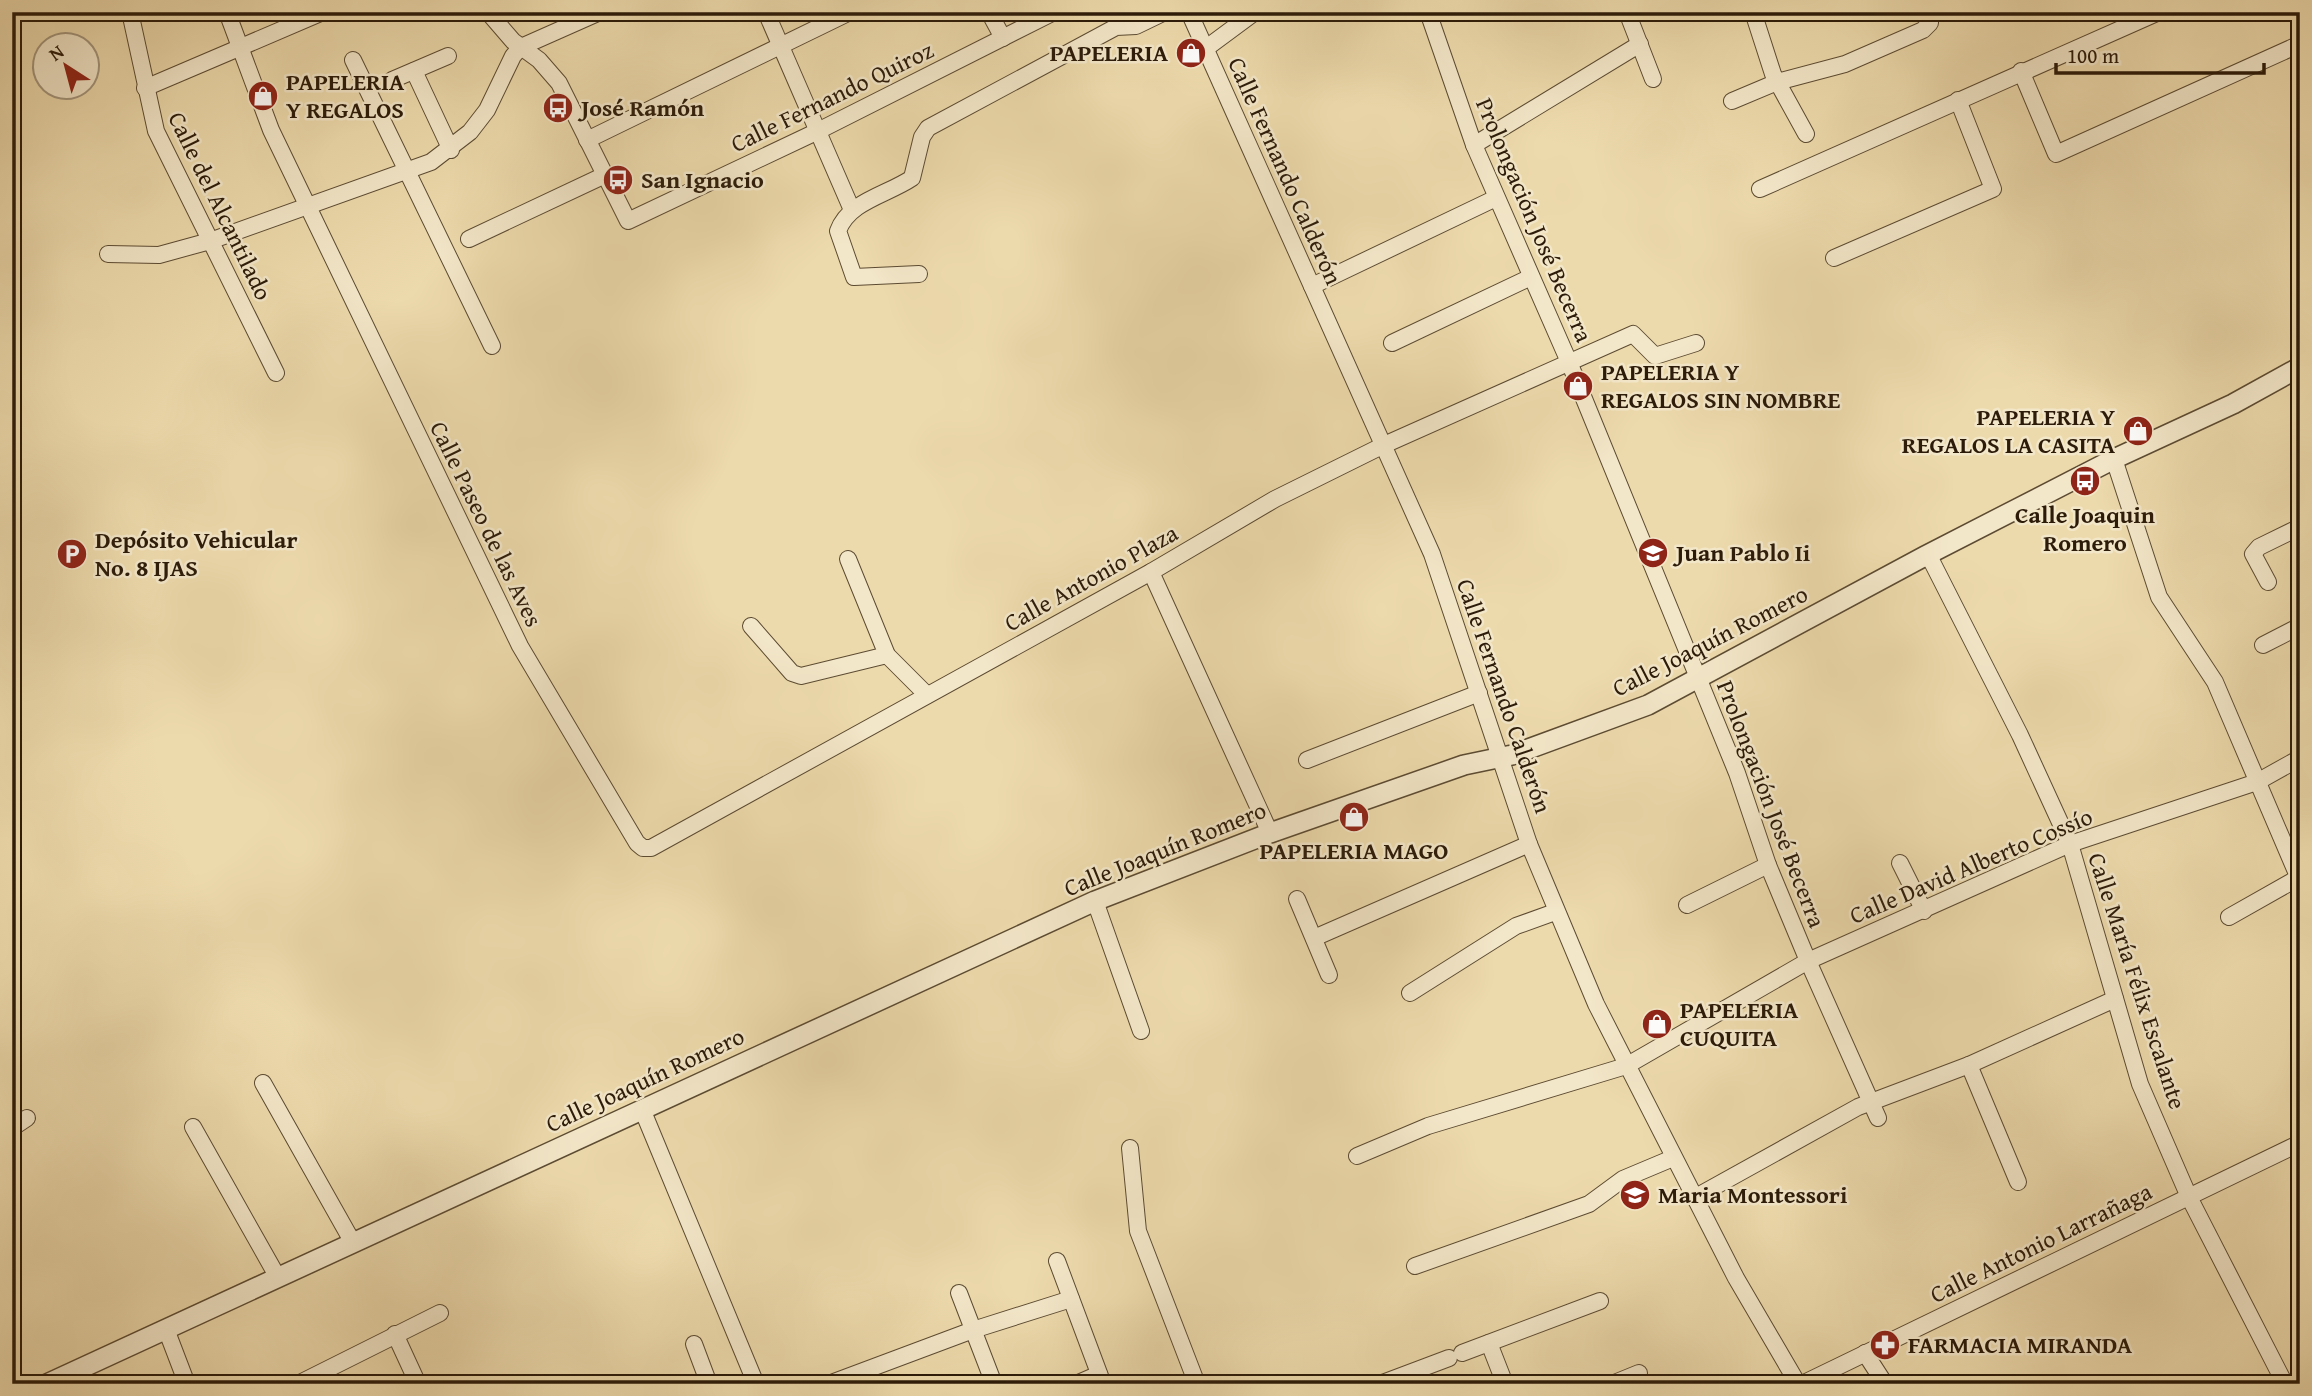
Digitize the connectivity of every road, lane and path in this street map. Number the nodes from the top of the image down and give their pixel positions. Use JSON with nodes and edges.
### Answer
{"nodes":[{"id":1,"x":130,"y":12,"type":"edge"},
{"id":2,"x":227,"y":12,"type":"edge"},
{"id":3,"x":323,"y":12,"type":"edge"},
{"id":4,"x":488,"y":12,"type":"edge"},
{"id":5,"x":600,"y":12,"type":"edge"},
{"id":6,"x":766,"y":12,"type":"edge"},
{"id":7,"x":850,"y":12,"type":"edge"},
{"id":8,"x":989,"y":12,"type":"edge"},
{"id":9,"x":1054,"y":12,"type":"edge"},
{"id":10,"x":1165,"y":12,"type":"edge"},
{"id":11,"x":1189,"y":12,"type":"edge"},
{"id":12,"x":1255,"y":12,"type":"edge"},
{"id":13,"x":1428,"y":12,"type":"edge"},
{"id":14,"x":1627,"y":12,"type":"edge"},
{"id":15,"x":1753,"y":12,"type":"edge"},
{"id":16,"x":2159,"y":12,"type":"edge"},
{"id":17,"x":1930,"y":18,"type":"edge"},
{"id":18,"x":1003,"y":38,"type":"junction"},
{"id":19,"x":1640,"y":44,"type":"junction"},
{"id":20,"x":2300,"y":44,"type":"edge"},
{"id":21,"x":522,"y":47,"type":"junction"},
{"id":22,"x":239,"y":48,"type":"junction"},
{"id":23,"x":782,"y":48,"type":"junction"},
{"id":24,"x":1205,"y":49,"type":"junction"},
{"id":25,"x":448,"y":56,"type":"dead end"},
{"id":26,"x":353,"y":60,"type":"dead end"},
{"id":27,"x":414,"y":71,"type":"junction"},
{"id":28,"x":2021,"y":71,"type":"junction"},
{"id":29,"x":1653,"y":79,"type":"dead end"},
{"id":30,"x":391,"y":80,"type":"dead end"},
{"id":31,"x":1777,"y":82,"type":"junction"},
{"id":32,"x":145,"y":88,"type":"junction"},
{"id":33,"x":1958,"y":100,"type":"junction"},
{"id":34,"x":1732,"y":101,"type":"dead end"},
{"id":35,"x":816,"y":132,"type":"junction"},
{"id":36,"x":1806,"y":134,"type":"dead end"},
{"id":37,"x":587,"y":140,"type":"junction"},
{"id":38,"x":1474,"y":145,"type":"junction"},
{"id":39,"x":451,"y":150,"type":"junction"},
{"id":40,"x":408,"y":172,"type":"junction"},
{"id":41,"x":605,"y":175,"type":"junction"},
{"id":42,"x":1760,"y":189,"type":"dead end"},
{"id":43,"x":1496,"y":198,"type":"junction"},
{"id":44,"x":308,"y":207,"type":"junction"},
{"id":45,"x":852,"y":210,"type":"junction"},
{"id":46,"x":468,"y":239,"type":"dead end"},
{"id":47,"x":210,"y":242,"type":"junction"},
{"id":48,"x":108,"y":254,"type":"dead end"},
{"id":49,"x":1834,"y":258,"type":"dead end"},
{"id":50,"x":919,"y":274,"type":"dead end"},
{"id":51,"x":1531,"y":277,"type":"junction"},
{"id":52,"x":1312,"y":286,"type":"junction"},
{"id":53,"x":1392,"y":343,"type":"dead end"},
{"id":54,"x":1696,"y":343,"type":"dead end"},
{"id":55,"x":492,"y":346,"type":"dead end"},
{"id":56,"x":1569,"y":362,"type":"junction"},
{"id":57,"x":2300,"y":367,"type":"edge"},
{"id":58,"x":275,"y":373,"type":"dead end"},
{"id":59,"x":1384,"y":444,"type":"junction"},
{"id":60,"x":2114,"y":459,"type":"junction"},
{"id":61,"x":2300,"y":527,"type":"edge"},
{"id":62,"x":1925,"y":556,"type":"junction"},
{"id":63,"x":848,"y":559,"type":"dead end"},
{"id":64,"x":1151,"y":572,"type":"junction"},
{"id":65,"x":2267,"y":582,"type":"dead end"},
{"id":66,"x":751,"y":626,"type":"dead end"},
{"id":67,"x":2300,"y":626,"type":"edge"},
{"id":68,"x":2263,"y":645,"type":"dead end"},
{"id":69,"x":887,"y":655,"type":"junction"},
{"id":70,"x":1699,"y":680,"type":"junction"},
{"id":71,"x":1479,"y":693,"type":"junction"},
{"id":72,"x":927,"y":695,"type":"junction"},
{"id":73,"x":1501,"y":758,"type":"junction"},
{"id":74,"x":2300,"y":758,"type":"edge"},
{"id":75,"x":1307,"y":760,"type":"dead end"},
{"id":76,"x":2257,"y":782,"type":"junction"},
{"id":77,"x":1270,"y":833,"type":"junction"},
{"id":78,"x":2292,"y":843,"type":"edge"},
{"id":79,"x":1529,"y":844,"type":"junction"},
{"id":80,"x":2070,"y":844,"type":"junction"},
{"id":81,"x":643,"y":848,"type":"joint"},
{"id":82,"x":1900,"y":863,"type":"dead end"},
{"id":83,"x":1768,"y":864,"type":"junction"},
{"id":84,"x":2299,"y":879,"type":"edge"},
{"id":85,"x":1297,"y":899,"type":"dead end"},
{"id":86,"x":1095,"y":901,"type":"junction"},
{"id":87,"x":1687,"y":905,"type":"dead end"},
{"id":88,"x":1923,"y":911,"type":"junction"},
{"id":89,"x":1555,"y":912,"type":"junction"},
{"id":90,"x":2229,"y":917,"type":"dead end"},
{"id":91,"x":1314,"y":938,"type":"junction"},
{"id":92,"x":1808,"y":961,"type":"junction"},
{"id":93,"x":1329,"y":975,"type":"dead end"},
{"id":94,"x":1410,"y":993,"type":"dead end"},
{"id":95,"x":2115,"y":999,"type":"junction"},
{"id":96,"x":1141,"y":1031,"type":"dead end"},
{"id":97,"x":1969,"y":1065,"type":"junction"},
{"id":98,"x":1626,"y":1066,"type":"junction"},
{"id":99,"x":263,"y":1083,"type":"dead end"},
{"id":100,"x":642,"y":1109,"type":"junction"},
{"id":101,"x":1875,"y":1111,"type":"junction"},
{"id":102,"x":27,"y":1118,"type":"dead end"},
{"id":103,"x":193,"y":1127,"type":"dead end"},
{"id":104,"x":12,"y":1128,"type":"edge"},
{"id":105,"x":2300,"y":1143,"type":"edge"},
{"id":106,"x":1130,"y":1148,"type":"dead end"},
{"id":107,"x":1357,"y":1157,"type":"dead end"},
{"id":108,"x":1673,"y":1158,"type":"junction"},
{"id":109,"x":2018,"y":1182,"type":"dead end"},
{"id":110,"x":2189,"y":1197,"type":"junction"},
{"id":111,"x":1694,"y":1198,"type":"junction"},
{"id":112,"x":352,"y":1241,"type":"junction"},
{"id":113,"x":1057,"y":1261,"type":"dead end"},
{"id":114,"x":1415,"y":1266,"type":"dead end"},
{"id":115,"x":278,"y":1276,"type":"junction"},
{"id":116,"x":959,"y":1293,"type":"dead end"},
{"id":117,"x":1071,"y":1299,"type":"junction"},
{"id":118,"x":1600,"y":1301,"type":"dead end"},
{"id":119,"x":440,"y":1313,"type":"dead end"},
{"id":120,"x":166,"y":1329,"type":"junction"},
{"id":121,"x":972,"y":1330,"type":"junction"},
{"id":122,"x":395,"y":1334,"type":"junction"},
{"id":123,"x":1489,"y":1343,"type":"junction"},
{"id":124,"x":694,"y":1344,"type":"dead end"},
{"id":125,"x":1865,"y":1353,"type":"junction"},
{"id":126,"x":1639,"y":1373,"type":"dead end"},
{"id":127,"x":1409,"y":1378,"type":"edge"},
{"id":128,"x":1101,"y":1379,"type":"edge"},
{"id":129,"x":705,"y":1382,"type":"edge"},
{"id":130,"x":834,"y":1382,"type":"dead end"},
{"id":131,"x":304,"y":1383,"type":"edge"},
{"id":132,"x":47,"y":1384,"type":"edge"},
{"id":133,"x":187,"y":1384,"type":"edge"},
{"id":134,"x":418,"y":1384,"type":"edge"},
{"id":135,"x":757,"y":1384,"type":"edge"},
{"id":136,"x":994,"y":1384,"type":"edge"},
{"id":137,"x":1076,"y":1384,"type":"edge"},
{"id":138,"x":1197,"y":1384,"type":"edge"},
{"id":139,"x":1380,"y":1384,"type":"edge"},
{"id":140,"x":1505,"y":1384,"type":"edge"},
{"id":141,"x":1612,"y":1384,"type":"edge"},
{"id":142,"x":1800,"y":1384,"type":"edge"},
{"id":143,"x":1885,"y":1384,"type":"edge"},
{"id":144,"x":2285,"y":1384,"type":"edge"}],
"edges":[{"from":1,"to":32,"type":"street","name":"Calle del Alcantilado"},
{"from":2,"to":22,"type":"street","name":"Calle Paseo de las Aves"},
{"from":3,"to":22,"type":"street"},
{"from":4,"to":21,"type":"street"},
{"from":5,"to":21,"type":"street"},
{"from":6,"to":23,"type":"street"},
{"from":7,"to":23,"type":"street"},
{"from":8,"to":18,"type":"street"},
{"from":9,"to":18,"type":"street","name":"Calle Fernando Quiroz"},
{"from":10,"to":45,"type":"street"},
{"from":11,"to":24,"type":"street","name":"Calle Fernando Calderón"},
{"from":12,"to":24,"type":"street"},
{"from":13,"to":38,"type":"street","name":"Prolongación José Becerra"},
{"from":14,"to":19,"type":"street"},
{"from":15,"to":31,"type":"street"},
{"from":16,"to":28,"type":"street"},
{"from":17,"to":31,"type":"street"},
{"from":18,"to":35,"type":"street","name":"Calle Fernando Quiroz"},
{"from":19,"to":29,"type":"street"},
{"from":19,"to":38,"type":"street"},
{"from":20,"to":28,"type":"street"},
{"from":21,"to":37,"type":"street"},
{"from":21,"to":39,"type":"street"},
{"from":22,"to":32,"type":"street"},
{"from":22,"to":44,"type":"street","name":"Calle Paseo de las Aves"},
{"from":23,"to":35,"type":"street"},
{"from":23,"to":37,"type":"street"},
{"from":24,"to":52,"type":"street","name":"Calle Fernando Calderón"},
{"from":25,"to":27,"type":"street"},
{"from":26,"to":40,"type":"street"},
{"from":27,"to":30,"type":"street"},
{"from":27,"to":39,"type":"street"},
{"from":28,"to":33,"type":"street"},
{"from":31,"to":34,"type":"street"},
{"from":31,"to":36,"type":"street"},
{"from":32,"to":47,"type":"street","name":"Calle del Alcantilado"},
{"from":33,"to":42,"type":"street"},
{"from":33,"to":49,"type":"street"},
{"from":35,"to":41,"type":"street","name":"Calle Fernando Quiroz"},
{"from":35,"to":45,"type":"street"},
{"from":37,"to":41,"type":"street"},
{"from":38,"to":43,"type":"street","name":"Prolongación José Becerra"},
{"from":39,"to":40,"type":"street"},
{"from":40,"to":44,"type":"street"},
{"from":40,"to":55,"type":"street"},
{"from":41,"to":46,"type":"street"},
{"from":43,"to":51,"type":"street","name":"Prolongación José Becerra"},
{"from":43,"to":52,"type":"street"},
{"from":44,"to":47,"type":"street"},
{"from":44,"to":81,"type":"street","name":"Calle Paseo de las Aves"},
{"from":45,"to":50,"type":"street"},
{"from":47,"to":48,"type":"street"},
{"from":47,"to":58,"type":"street","name":"Calle del Alcantilado"},
{"from":51,"to":53,"type":"street"},
{"from":51,"to":56,"type":"street","name":"Prolongación José Becerra"},
{"from":52,"to":59,"type":"street","name":"Calle Fernando Calderón"},
{"from":54,"to":56,"type":"street","name":"Calle Antonio Plaza"},
{"from":56,"to":59,"type":"street","name":"Calle Antonio Plaza"},
{"from":56,"to":70,"type":"street","name":"Prolongación José Becerra"},
{"from":57,"to":60,"type":"street","name":"Calle Joaquín Romero"},
{"from":59,"to":64,"type":"street","name":"Calle Antonio Plaza"},
{"from":59,"to":71,"type":"street","name":"Calle Fernando Calderón"},
{"from":60,"to":62,"type":"street","name":"Calle Joaquín Romero"},
{"from":60,"to":76,"type":"street"},
{"from":61,"to":65,"type":"street"},
{"from":62,"to":70,"type":"street","name":"Calle Joaquín Romero"},
{"from":62,"to":80,"type":"street","name":"Calle María Félix Escalante"},
{"from":63,"to":69,"type":"street"},
{"from":64,"to":72,"type":"street","name":"Calle Antonio Plaza"},
{"from":64,"to":77,"type":"street"},
{"from":66,"to":69,"type":"street"},
{"from":67,"to":68,"type":"street"},
{"from":69,"to":72,"type":"street"},
{"from":70,"to":73,"type":"street","name":"Calle Joaquín Romero"},
{"from":70,"to":83,"type":"street","name":"Prolongación José Becerra"},
{"from":71,"to":73,"type":"street","name":"Calle Fernando Calderón"},
{"from":71,"to":75,"type":"street"},
{"from":72,"to":81,"type":"street","name":"Calle Antonio Plaza"},
{"from":73,"to":77,"type":"street","name":"Calle Joaquín Romero"},
{"from":73,"to":79,"type":"street","name":"Calle Fernando Calderón"},
{"from":74,"to":76,"type":"street","name":"Calle David Alberto Cossío"},
{"from":76,"to":78,"type":"street"},
{"from":76,"to":80,"type":"street","name":"Calle David Alberto Cossío"},
{"from":77,"to":86,"type":"street","name":"Calle Joaquín Romero"},
{"from":78,"to":84,"type":"street"},
{"from":79,"to":89,"type":"street","name":"Calle Fernando Calderón"},
{"from":79,"to":91,"type":"street"},
{"from":80,"to":88,"type":"street","name":"Calle David Alberto Cossío"},
{"from":80,"to":95,"type":"street","name":"Calle María Félix Escalante"},
{"from":82,"to":88,"type":"street"},
{"from":83,"to":87,"type":"street"},
{"from":83,"to":92,"type":"street","name":"Prolongación José Becerra"},
{"from":84,"to":90,"type":"street"},
{"from":85,"to":91,"type":"street"},
{"from":86,"to":96,"type":"street"},
{"from":86,"to":100,"type":"street","name":"Calle Joaquín Romero"},
{"from":88,"to":92,"type":"street","name":"Calle David Alberto Cossío"},
{"from":89,"to":94,"type":"street"},
{"from":89,"to":98,"type":"street","name":"Calle Fernando Calderón"},
{"from":91,"to":93,"type":"street"},
{"from":92,"to":98,"type":"street","name":"Calle David Alberto Cossío"},
{"from":92,"to":101,"type":"street","name":"Prolongación José Becerra"},
{"from":95,"to":97,"type":"street"},
{"from":95,"to":110,"type":"street","name":"Calle María Félix Escalante"},
{"from":97,"to":101,"type":"street"},
{"from":97,"to":109,"type":"street"},
{"from":98,"to":107,"type":"street","name":"Calle David Alberto Cossío"},
{"from":98,"to":108,"type":"street","name":"Calle Fernando Calderón"},
{"from":99,"to":112,"type":"street"},
{"from":100,"to":112,"type":"street","name":"Calle Joaquín Romero"},
{"from":100,"to":135,"type":"street"},
{"from":101,"to":111,"type":"street"},
{"from":102,"to":104,"type":"street"},
{"from":103,"to":115,"type":"street"},
{"from":105,"to":110,"type":"street","name":"Calle Antonio Larrañaga"},
{"from":106,"to":138,"type":"street"},
{"from":108,"to":111,"type":"street","name":"Calle Fernando Calderón"},
{"from":108,"to":114,"type":"street"},
{"from":110,"to":125,"type":"street","name":"Calle Antonio Larrañaga"},
{"from":110,"to":144,"type":"street","name":"Calle María Félix Escalante"},
{"from":111,"to":142,"type":"street","name":"Calle Fernando Calderón"},
{"from":112,"to":115,"type":"street","name":"Calle Joaquín Romero"},
{"from":113,"to":117,"type":"street"},
{"from":115,"to":120,"type":"street","name":"Calle Joaquín Romero"},
{"from":116,"to":121,"type":"street"},
{"from":117,"to":121,"type":"street"},
{"from":117,"to":128,"type":"street"},
{"from":118,"to":123,"type":"street"},
{"from":119,"to":122,"type":"street"},
{"from":120,"to":132,"type":"street","name":"Calle Joaquín Romero"},
{"from":120,"to":133,"type":"street"},
{"from":121,"to":130,"type":"street"},
{"from":121,"to":136,"type":"street"},
{"from":122,"to":131,"type":"street"},
{"from":122,"to":134,"type":"street"},
{"from":123,"to":127,"type":"street"},
{"from":123,"to":140,"type":"street"},
{"from":124,"to":129,"type":"street"},
{"from":125,"to":142,"type":"street","name":"Calle Antonio Larrañaga"},
{"from":125,"to":143,"type":"street"},
{"from":126,"to":141,"type":"street"},
{"from":127,"to":139,"type":"street"},
{"from":128,"to":137,"type":"street"}]}
